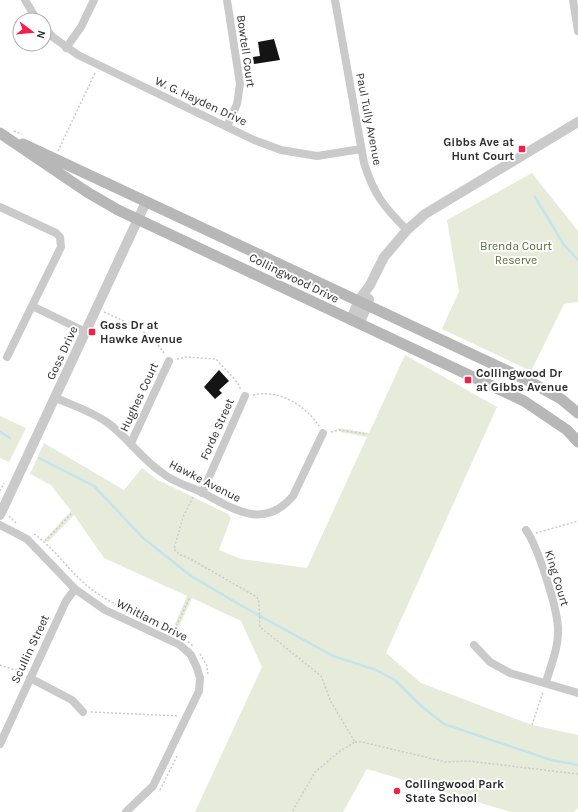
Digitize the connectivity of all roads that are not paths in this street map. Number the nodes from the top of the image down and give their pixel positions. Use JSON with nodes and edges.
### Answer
{"nodes":[{"id":1,"x":25,"y":0,"type":"edge"},
{"id":2,"x":94,"y":0,"type":"edge"},
{"id":3,"x":227,"y":0,"type":"edge"},
{"id":4,"x":335,"y":0,"type":"edge"},
{"id":5,"x":573,"y":0,"type":"edge"},
{"id":6,"x":32,"y":12,"type":"edge"},
{"id":7,"x":578,"y":32,"type":"edge"},
{"id":8,"x":52,"y":35,"type":"edge"},
{"id":9,"x":66,"y":48,"type":"junction"},
{"id":10,"x":578,"y":122,"type":"edge"},
{"id":11,"x":227,"y":127,"type":"junction"},
{"id":12,"x":0,"y":133,"type":"edge"},
{"id":13,"x":361,"y":149,"type":"junction"},
{"id":14,"x":146,"y":202,"type":"junction"},
{"id":15,"x":0,"y":207,"type":"edge"},
{"id":16,"x":138,"y":220,"type":"junction"},
{"id":17,"x":407,"y":230,"type":"junction"},
{"id":18,"x":364,"y":302,"type":"junction"},
{"id":19,"x":32,"y":306,"type":"junction"},
{"id":20,"x":355,"y":322,"type":"junction"},
{"id":21,"x":86,"y":332,"type":"junction"},
{"id":22,"x":7,"y":357,"type":"dead end"},
{"id":23,"x":169,"y":362,"type":"road end"},
{"id":24,"x":245,"y":396,"type":"road end"},
{"id":25,"x":56,"y":398,"type":"junction"},
{"id":26,"x":578,"y":412,"type":"edge"},
{"id":27,"x":324,"y":433,"type":"road end"},
{"id":28,"x":578,"y":442,"type":"edge"},
{"id":29,"x":131,"y":443,"type":"junction"},
{"id":30,"x":199,"y":491,"type":"junction"},
{"id":31,"x":2,"y":511,"type":"edge"},
{"id":32,"x":0,"y":525,"type":"edge"},
{"id":33,"x":528,"y":532,"type":"road end"},
{"id":34,"x":76,"y":589,"type":"junction"},
{"id":35,"x":474,"y":645,"type":"dead end"},
{"id":36,"x":31,"y":676,"type":"junction"},
{"id":37,"x":546,"y":682,"type":"junction"},
{"id":38,"x":578,"y":693,"type":"edge"},
{"id":39,"x":83,"y":712,"type":"road end"},
{"id":40,"x":0,"y":744,"type":"edge"},
{"id":41,"x":126,"y":812,"type":"edge"}],
"edges":[{"from":1,"to":6,"type":"street"},
{"from":2,"to":9,"type":"street"},
{"from":3,"to":11,"type":"street","name":"Bowtell Court"},
{"from":4,"to":13,"type":"street","name":"Paul Tully Avenue"},
{"from":5,"to":7,"type":"street"},
{"from":8,"to":9,"type":"street","name":"W. G. Hayden Drive"},
{"from":9,"to":11,"type":"street","name":"W. G. Hayden Drive"},
{"from":10,"to":17,"type":"street"},
{"from":11,"to":13,"type":"street","name":"W. G. Hayden Drive"},
{"from":12,"to":14,"type":"main road","name":"Collingwood Drive"},
{"from":12,"to":16,"type":"main road","name":"Collingwood Drive"},
{"from":13,"to":17,"type":"street","name":"Paul Tully Avenue"},
{"from":14,"to":16,"type":"street","name":"Goss Drive"},
{"from":14,"to":18,"type":"main road","name":"Collingwood Drive"},
{"from":15,"to":19,"type":"street"},
{"from":16,"to":20,"type":"main road","name":"Collingwood Drive"},
{"from":16,"to":21,"type":"street","name":"Goss Drive"},
{"from":17,"to":18,"type":"street"},
{"from":18,"to":20,"type":"street"},
{"from":18,"to":26,"type":"main road","name":"Collingwood Drive"},
{"from":19,"to":21,"type":"street"},
{"from":19,"to":22,"type":"street"},
{"from":20,"to":28,"type":"main road","name":"Collingwood Drive"},
{"from":21,"to":25,"type":"street","name":"Goss Drive"},
{"from":23,"to":29,"type":"street","name":"Hughes Court"},
{"from":24,"to":30,"type":"street","name":"Forde Street"},
{"from":25,"to":29,"type":"street","name":"Hawke Avenue"},
{"from":25,"to":31,"type":"street","name":"Goss Drive"},
{"from":27,"to":30,"type":"street","name":"Hawke Avenue"},
{"from":29,"to":30,"type":"street","name":"Hawke Avenue"},
{"from":32,"to":34,"type":"street","name":"Whitlam Drive"},
{"from":33,"to":37,"type":"street","name":"King Court"},
{"from":34,"to":36,"type":"street","name":"Scullin Street"},
{"from":34,"to":41,"type":"street","name":"Whitlam Drive"},
{"from":35,"to":37,"type":"street"},
{"from":36,"to":39,"type":"street"},
{"from":36,"to":40,"type":"street","name":"Scullin Street"},
{"from":37,"to":38,"type":"street"}]}
